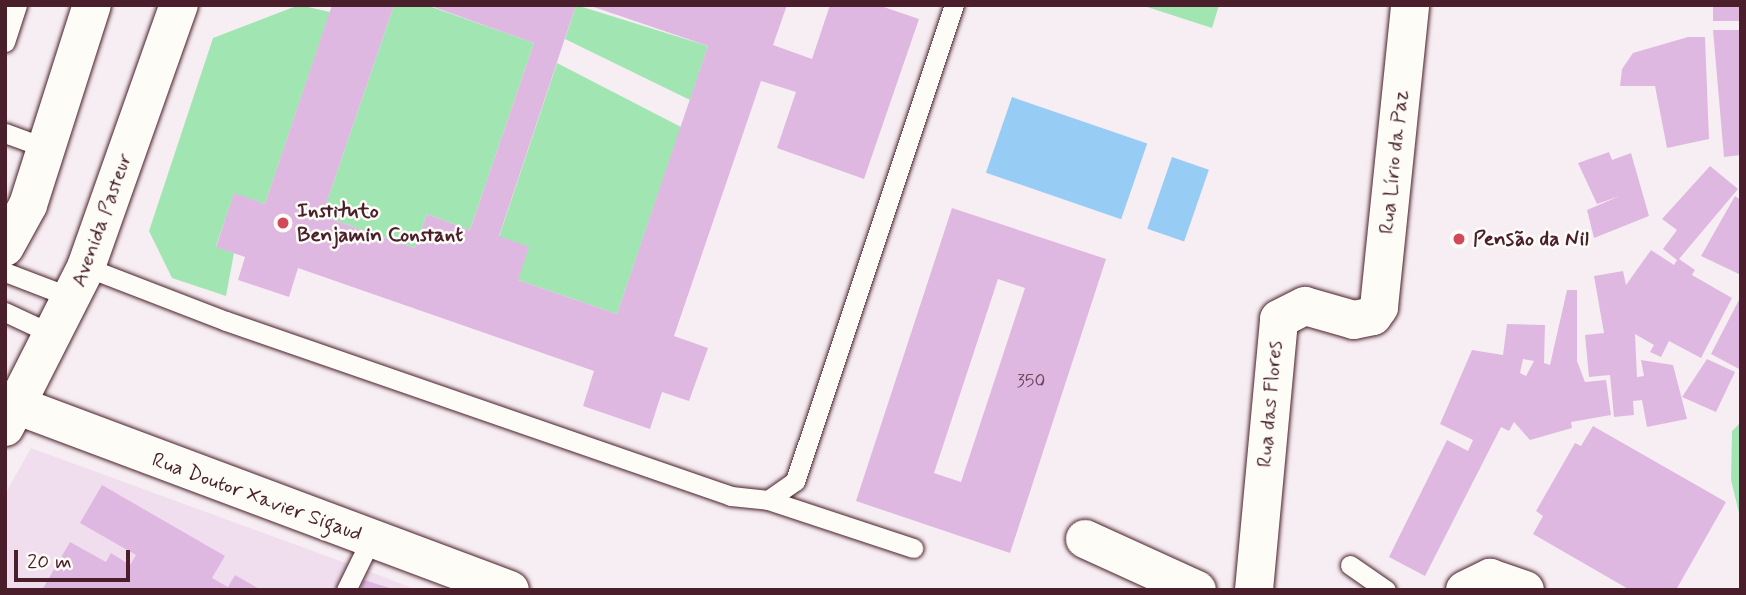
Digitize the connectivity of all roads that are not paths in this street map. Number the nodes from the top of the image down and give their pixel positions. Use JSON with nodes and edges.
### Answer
{"nodes":[{"id":1,"x":17,"y":5,"type":"edge"},
{"id":2,"x":92,"y":5,"type":"edge"},
{"id":3,"x":179,"y":5,"type":"edge"},
{"id":4,"x":954,"y":5,"type":"edge"},
{"id":5,"x":1410,"y":5,"type":"edge"},
{"id":6,"x":5,"y":42,"type":"edge"},
{"id":7,"x":5,"y":134,"type":"edge"},
{"id":8,"x":46,"y":148,"type":"junction"},
{"id":9,"x":5,"y":247,"type":"edge"},
{"id":10,"x":5,"y":272,"type":"edge"},
{"id":11,"x":80,"y":282,"type":"junction"},
{"id":12,"x":5,"y":312,"type":"edge"},
{"id":13,"x":1373,"y":316,"type":"joint"},
{"id":14,"x":54,"y":335,"type":"junction"},
{"id":15,"x":9,"y":412,"type":"edge"},
{"id":16,"x":768,"y":500,"type":"junction"},
{"id":17,"x":370,"y":539,"type":"junction"},
{"id":18,"x":1085,"y":539,"type":"dead end"},
{"id":19,"x":913,"y":548,"type":"dead end"},
{"id":20,"x":1350,"y":565,"type":"dead end"},
{"id":21,"x":1470,"y":585,"type":"edge"},
{"id":22,"x":346,"y":590,"type":"edge"},
{"id":23,"x":510,"y":590,"type":"edge"},
{"id":24,"x":1197,"y":590,"type":"edge"},
{"id":25,"x":1254,"y":590,"type":"edge"},
{"id":26,"x":1386,"y":590,"type":"edge"},
{"id":27,"x":1525,"y":590,"type":"edge"}],
"edges":[{"from":1,"to":6,"type":"lane"},
{"from":2,"to":8,"type":"street"},
{"from":3,"to":11,"type":"street","name":"Avenida Pasteur"},
{"from":4,"to":16,"type":"lane"},
{"from":5,"to":13,"type":"street","name":"Rua Lírio da Paz"},
{"from":7,"to":8,"type":"lane"},
{"from":8,"to":9,"type":"street"},
{"from":10,"to":11,"type":"lane"},
{"from":11,"to":14,"type":"street","name":"Avenida Pasteur"},
{"from":11,"to":16,"type":"lane"},
{"from":12,"to":14,"type":"lane"},
{"from":13,"to":25,"type":"street","name":"Rua das Flores"},
{"from":14,"to":15,"type":"street","name":"Avenida Pasteur"},
{"from":15,"to":17,"type":"street","name":"Rua Doutor Xavier Sigaud"},
{"from":16,"to":19,"type":"lane"},
{"from":17,"to":22,"type":"lane"},
{"from":17,"to":23,"type":"street","name":"Rua Doutor Xavier Sigaud"},
{"from":18,"to":24,"type":"street"},
{"from":20,"to":26,"type":"lane"},
{"from":21,"to":27,"type":"street"}]}
